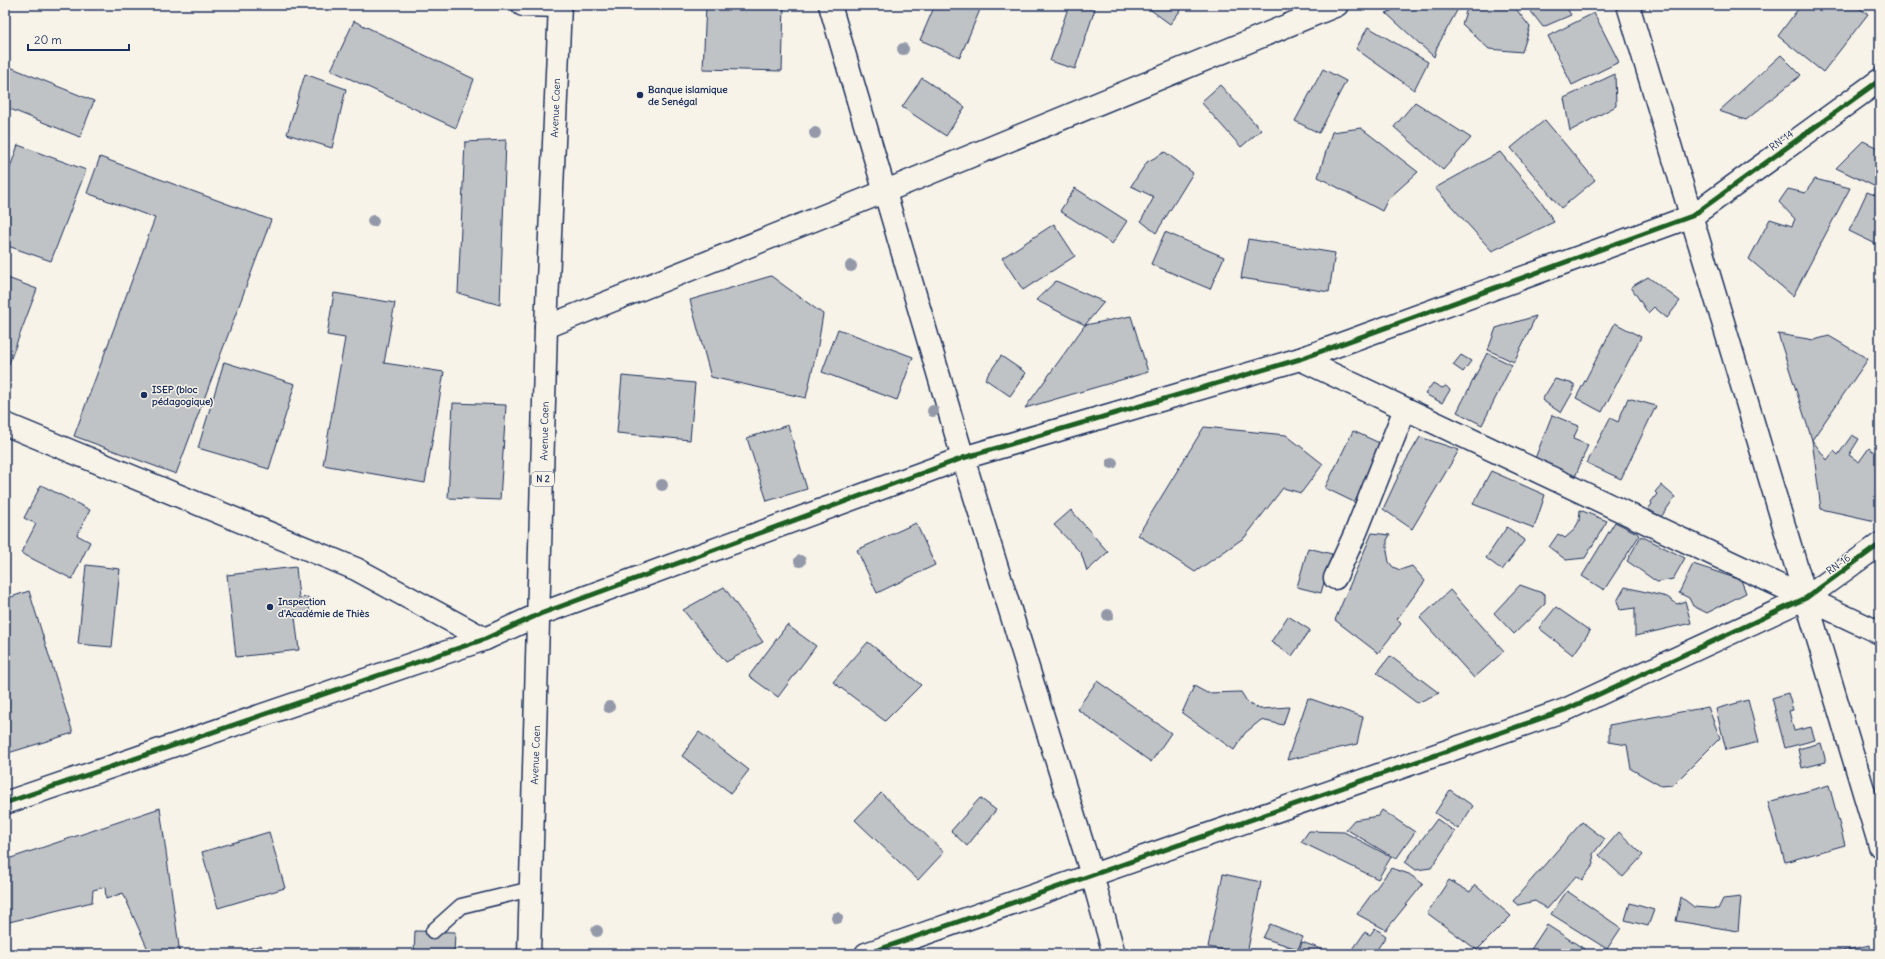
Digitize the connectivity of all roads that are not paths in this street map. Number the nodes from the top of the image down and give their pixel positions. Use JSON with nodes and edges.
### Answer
{"nodes":[{"id":1,"x":523,"y":5,"type":"edge"},
{"id":2,"x":830,"y":5,"type":"edge"},
{"id":3,"x":1337,"y":5,"type":"edge"},
{"id":4,"x":1628,"y":5,"type":"edge"},
{"id":5,"x":560,"y":6,"type":"edge"},
{"id":6,"x":1880,"y":80,"type":"edge"},
{"id":7,"x":886,"y":191,"type":"junction"},
{"id":8,"x":1692,"y":216,"type":"junction"},
{"id":9,"x":546,"y":327,"type":"junction"},
{"id":10,"x":1300,"y":359,"type":"junction"},
{"id":11,"x":1405,"y":409,"type":"junction"},
{"id":12,"x":5,"y":424,"type":"edge"},
{"id":13,"x":963,"y":458,"type":"junction"},
{"id":14,"x":1880,"y":544,"type":"edge"},
{"id":15,"x":1335,"y":578,"type":"dead end"},
{"id":16,"x":1806,"y":598,"type":"junction"},
{"id":17,"x":540,"y":614,"type":"junction"},
{"id":18,"x":1880,"y":633,"type":"edge"},
{"id":19,"x":485,"y":639,"type":"junction"},
{"id":20,"x":5,"y":803,"type":"edge"},
{"id":21,"x":1880,"y":846,"type":"edge"},
{"id":22,"x":1092,"y":876,"type":"junction"},
{"id":23,"x":531,"y":889,"type":"junction"},
{"id":24,"x":434,"y":931,"type":"dead end"},
{"id":25,"x":529,"y":954,"type":"edge"},
{"id":26,"x":866,"y":954,"type":"edge"},
{"id":27,"x":1114,"y":954,"type":"edge"}],
"edges":[{"from":1,"to":5,"type":"main road"},
{"from":2,"to":7,"type":"main road"},
{"from":3,"to":7,"type":"main road"},
{"from":4,"to":8,"type":"main road"},
{"from":5,"to":9,"type":"main road","name":"Avenue Caen","number":"N 2"},
{"from":6,"to":8,"type":"main road","name":"RN-14"},
{"from":7,"to":9,"type":"main road"},
{"from":7,"to":13,"type":"main road"},
{"from":8,"to":10,"type":"main road","name":"RN-14"},
{"from":8,"to":16,"type":"main road"},
{"from":9,"to":17,"type":"main road","name":"Avenue Caen","number":"N 2"},
{"from":10,"to":11,"type":"main road"},
{"from":10,"to":13,"type":"main road","name":"RN-14"},
{"from":11,"to":15,"type":"main road"},
{"from":11,"to":16,"type":"main road"},
{"from":12,"to":19,"type":"main road"},
{"from":13,"to":17,"type":"main road","name":"RN-14"},
{"from":13,"to":22,"type":"main road"},
{"from":14,"to":16,"type":"main road","name":"RN-16"},
{"from":16,"to":18,"type":"main road"},
{"from":16,"to":21,"type":"main road"},
{"from":16,"to":22,"type":"main road","name":"RN-16"},
{"from":17,"to":19,"type":"main road","name":"RN-14"},
{"from":17,"to":23,"type":"main road","name":"Avenue Caen","number":"N 2"},
{"from":19,"to":20,"type":"main road","name":"RN-14"},
{"from":22,"to":26,"type":"main road","name":"RN-16"},
{"from":22,"to":27,"type":"main road"},
{"from":23,"to":24,"type":"lane"},
{"from":23,"to":25,"type":"main road","name":"Avenue Caen","number":"N 2"}]}
